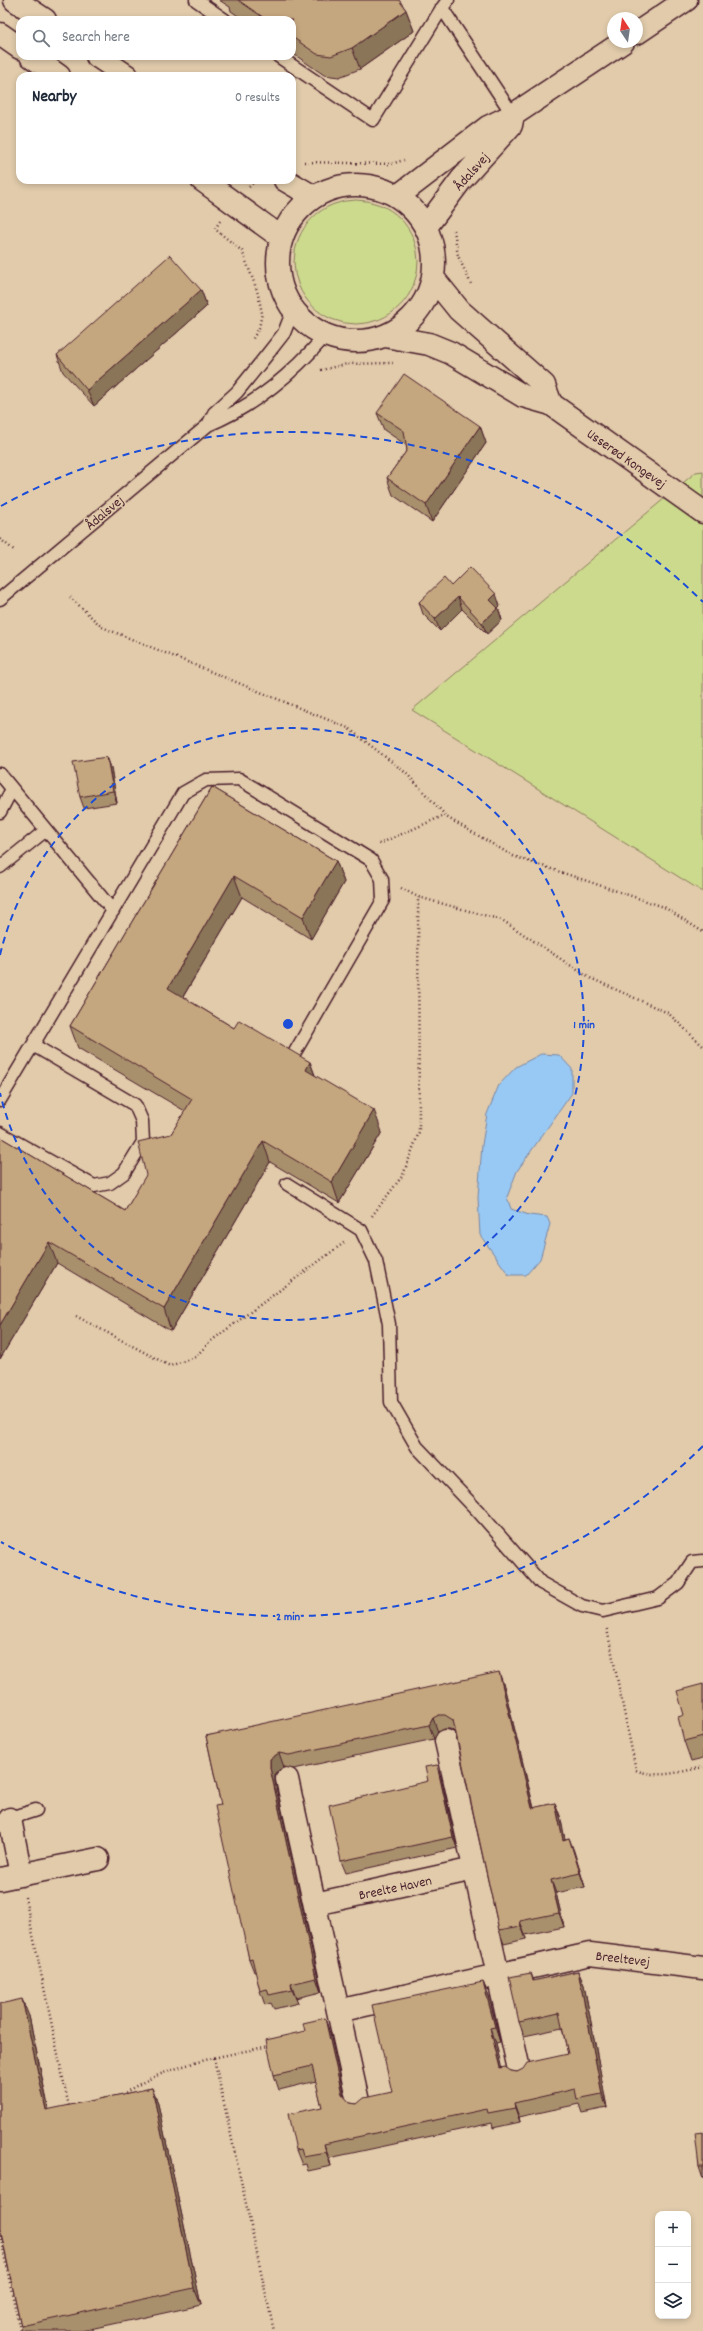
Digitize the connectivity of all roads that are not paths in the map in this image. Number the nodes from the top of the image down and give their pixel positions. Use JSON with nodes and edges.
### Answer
{"nodes":[{"id":1,"x":15,"y":0,"type":"edge"},
{"id":2,"x":196,"y":0,"type":"edge"},
{"id":3,"x":686,"y":0,"type":"edge"},
{"id":4,"x":445,"y":4,"type":"edge"},
{"id":5,"x":39,"y":16,"type":"edge"},
{"id":6,"x":219,"y":16,"type":"edge"},
{"id":7,"x":643,"y":29,"type":"edge"},
{"id":8,"x":0,"y":34,"type":"edge"},
{"id":9,"x":16,"y":45,"type":"edge"},
{"id":10,"x":614,"y":48,"type":"edge"},
{"id":11,"x":37,"y":60,"type":"edge"},
{"id":12,"x":103,"y":60,"type":"edge"},
{"id":13,"x":284,"y":60,"type":"edge"},
{"id":14,"x":53,"y":72,"type":"edge"},
{"id":15,"x":121,"y":72,"type":"edge"},
{"id":16,"x":513,"y":115,"type":"junction"},
{"id":17,"x":208,"y":184,"type":"edge"},
{"id":18,"x":292,"y":184,"type":"edge"},
{"id":19,"x":398,"y":196,"type":"junction"},
{"id":20,"x":314,"y":197,"type":"junction"},
{"id":21,"x":426,"y":227,"type":"junction"},
{"id":22,"x":282,"y":238,"type":"junction"},
{"id":23,"x":434,"y":278,"type":"junction"},
{"id":24,"x":293,"y":310,"type":"junction"},
{"id":25,"x":326,"y":335,"type":"junction"},
{"id":26,"x":385,"y":336,"type":"junction"},
{"id":27,"x":551,"y":404,"type":"junction"},
{"id":28,"x":208,"y":425,"type":"junction"},
{"id":29,"x":703,"y":512,"type":"edge"},
{"id":30,"x":0,"y":599,"type":"edge"},
{"id":31,"x":0,"y":774,"type":"edge"},
{"id":32,"x":12,"y":789,"type":"junction"},
{"id":33,"x":0,"y":812,"type":"edge"},
{"id":34,"x":46,"y":830,"type":"junction"},
{"id":35,"x":0,"y":867,"type":"edge"},
{"id":36,"x":113,"y":911,"type":"junction"},
{"id":37,"x":33,"y":1045,"type":"junction"},
{"id":38,"x":295,"y":1052,"type":"edge"},
{"id":39,"x":0,"y":1100,"type":"edge"},
{"id":40,"x":0,"y":1133,"type":"edge"},
{"id":41,"x":287,"y":1184,"type":"dead end"},
{"id":42,"x":703,"y":1561,"type":"edge"},
{"id":43,"x":446,"y":1741,"type":"dead end"},
{"id":44,"x":287,"y":1779,"type":"dead end"},
{"id":45,"x":36,"y":1810,"type":"dead end"},
{"id":46,"x":5,"y":1820,"type":"edge"},
{"id":47,"x":98,"y":1859,"type":"dead end"},
{"id":48,"x":474,"y":1869,"type":"junction"},
{"id":49,"x":10,"y":1877,"type":"edge"},
{"id":50,"x":314,"y":1904,"type":"junction"},
{"id":51,"x":703,"y":1968,"type":"edge"},
{"id":52,"x":498,"y":1976,"type":"junction"},
{"id":53,"x":338,"y":2011,"type":"junction"},
{"id":54,"x":520,"y":2074,"type":"edge"},
{"id":55,"x":359,"y":2106,"type":"edge"}],
"edges":[{"from":1,"to":5,"type":"street"},
{"from":2,"to":6,"type":"lane"},
{"from":3,"to":7,"type":"street"},
{"from":4,"to":13,"type":"lane"},
{"from":4,"to":16,"type":"lane"},
{"from":8,"to":9,"type":"street"},
{"from":10,"to":16,"type":"street","name":"Ådalsvej"},
{"from":11,"to":14,"type":"street"},
{"from":12,"to":15,"type":"street"},
{"from":16,"to":19,"type":"street","name":"Ådalsvej"},
{"from":16,"to":21,"type":"street","name":"Ådalsvej"},
{"from":17,"to":22,"type":"street"},
{"from":18,"to":20,"type":"street"},
{"from":19,"to":20,"type":"street"},
{"from":19,"to":21,"type":"street"},
{"from":20,"to":22,"type":"street"},
{"from":21,"to":23,"type":"street"},
{"from":22,"to":24,"type":"street"},
{"from":23,"to":26,"type":"street"},
{"from":23,"to":27,"type":"street"},
{"from":24,"to":25,"type":"street"},
{"from":24,"to":28,"type":"lane","name":"Ådalsvej"},
{"from":25,"to":26,"type":"street"},
{"from":25,"to":28,"type":"lane","name":"Ådalsvej"},
{"from":26,"to":27,"type":"street","name":"Usserød Kongevej"},
{"from":27,"to":29,"type":"street","name":"Usserød Kongevej"},
{"from":28,"to":30,"type":"lane","name":"Ådalsvej"},
{"from":31,"to":32,"type":"lane"},
{"from":32,"to":33,"type":"lane"},
{"from":32,"to":34,"type":"lane"},
{"from":34,"to":35,"type":"lane"},
{"from":34,"to":36,"type":"lane"},
{"from":36,"to":37,"type":"lane"},
{"from":36,"to":38,"type":"lane"},
{"from":37,"to":39,"type":"lane"},
{"from":37,"to":40,"type":"lane"},
{"from":41,"to":42,"type":"lane"},
{"from":43,"to":48,"type":"street"},
{"from":44,"to":50,"type":"street"},
{"from":45,"to":46,"type":"lane"},
{"from":46,"to":49,"type":"street"},
{"from":47,"to":49,"type":"street"},
{"from":48,"to":50,"type":"street","name":"Breelte Haven"},
{"from":48,"to":52,"type":"street"},
{"from":50,"to":53,"type":"street"},
{"from":51,"to":52,"type":"street","name":"Breeltevej"},
{"from":52,"to":53,"type":"street"},
{"from":52,"to":54,"type":"street"},
{"from":53,"to":55,"type":"street"}]}
